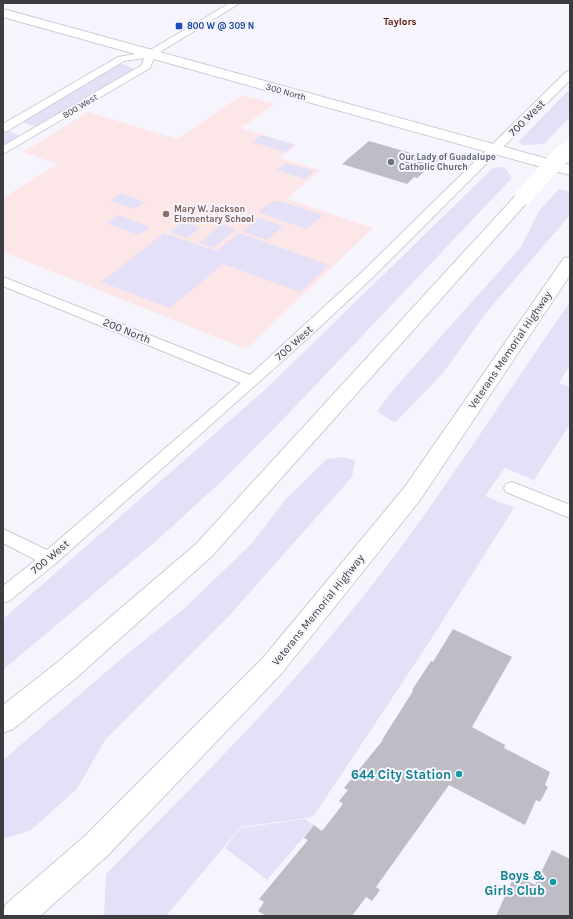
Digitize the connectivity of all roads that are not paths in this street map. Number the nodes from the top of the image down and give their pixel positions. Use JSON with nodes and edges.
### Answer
{"nodes":[{"id":1,"x":236,"y":3,"type":"edge"},
{"id":2,"x":3,"y":13,"type":"edge"},
{"id":3,"x":150,"y":54,"type":"junction"},
{"id":4,"x":570,"y":74,"type":"edge"},
{"id":5,"x":3,"y":129,"type":"edge"},
{"id":6,"x":570,"y":146,"type":"edge"},
{"id":7,"x":494,"y":150,"type":"junction"},
{"id":8,"x":3,"y":151,"type":"edge"},
{"id":9,"x":570,"y":170,"type":"edge"},
{"id":10,"x":570,"y":262,"type":"edge"},
{"id":11,"x":3,"y":281,"type":"edge"},
{"id":12,"x":251,"y":382,"type":"junction"},
{"id":13,"x":512,"y":488,"type":"dead end"},
{"id":14,"x":570,"y":512,"type":"edge"},
{"id":15,"x":3,"y":535,"type":"edge"},
{"id":16,"x":49,"y":558,"type":"junction"},
{"id":17,"x":3,"y":596,"type":"edge"},
{"id":18,"x":3,"y":721,"type":"edge"},
{"id":19,"x":16,"y":916,"type":"edge"}],
"edges":[{"from":1,"to":3,"type":"street","name":"800 West"},
{"from":2,"to":3,"type":"main road","name":"300 North"},
{"from":3,"to":5,"type":"street","name":"800 West"},
{"from":3,"to":7,"type":"main road","name":"300 North"},
{"from":3,"to":8,"type":"street","name":"800 West"},
{"from":4,"to":7,"type":"street","name":"700 West"},
{"from":6,"to":18,"type":"main road","bridge":true},
{"from":7,"to":9,"type":"main road","name":"300 North"},
{"from":7,"to":12,"type":"street","name":"700 West"},
{"from":10,"to":19,"type":"main road","name":"Veterans Memorial Highway"},
{"from":11,"to":12,"type":"street","name":"200 North"},
{"from":12,"to":16,"type":"street","name":"700 West"},
{"from":13,"to":14,"type":"street"},
{"from":15,"to":16,"type":"street"},
{"from":16,"to":17,"type":"street","name":"700 West"}]}
